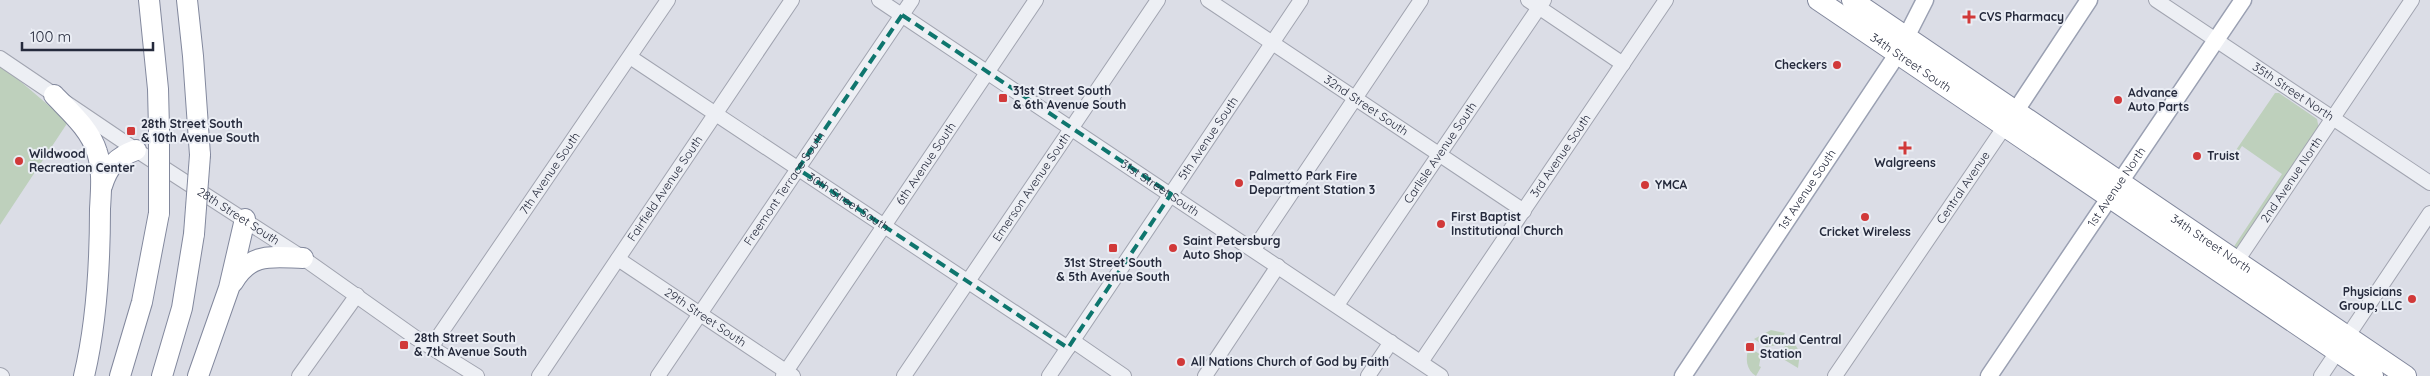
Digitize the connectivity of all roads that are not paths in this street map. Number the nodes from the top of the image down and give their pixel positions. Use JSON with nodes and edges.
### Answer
{"nodes":[{"id":1,"x":149,"y":0,"type":"edge"},
{"id":2,"x":187,"y":0,"type":"edge"},
{"id":3,"x":668,"y":0,"type":"edge"},
{"id":4,"x":792,"y":0,"type":"edge"},
{"id":5,"x":878,"y":0,"type":"edge"},
{"id":6,"x":912,"y":0,"type":"edge"},
{"id":7,"x":1036,"y":0,"type":"edge"},
{"id":8,"x":1158,"y":0,"type":"edge"},
{"id":9,"x":1208,"y":0,"type":"edge"},
{"id":10,"x":1301,"y":0,"type":"edge"},
{"id":11,"x":1421,"y":0,"type":"edge"},
{"id":12,"x":1666,"y":0,"type":"edge"},
{"id":13,"x":1818,"y":0,"type":"edge"},
{"id":14,"x":1832,"y":0,"type":"edge"},
{"id":15,"x":1925,"y":0,"type":"edge"},
{"id":16,"x":2089,"y":0,"type":"edge"},
{"id":17,"x":2156,"y":0,"type":"edge"},
{"id":18,"x":2243,"y":0,"type":"edge"},
{"id":19,"x":2412,"y":0,"type":"edge"},
{"id":20,"x":1853,"y":1,"type":"edge"},
{"id":21,"x":1537,"y":2,"type":"edge"},
{"id":22,"x":902,"y":15,"type":"junction"},
{"id":23,"x":2216,"y":40,"type":"junction"},
{"id":24,"x":1272,"y":43,"type":"junction"},
{"id":25,"x":1902,"y":45,"type":"junction"},
{"id":26,"x":630,"y":57,"type":"junction"},
{"id":27,"x":0,"y":58,"type":"edge"},
{"id":28,"x":1623,"y":64,"type":"junction"},
{"id":29,"x":987,"y":72,"type":"junction"},
{"id":30,"x":54,"y":94,"type":"junction"},
{"id":31,"x":1355,"y":98,"type":"junction"},
{"id":32,"x":715,"y":114,"type":"junction"},
{"id":33,"x":2010,"y":119,"type":"junction"},
{"id":34,"x":2333,"y":120,"type":"junction"},
{"id":35,"x":1072,"y":128,"type":"junction"},
{"id":36,"x":136,"y":150,"type":"junction"},
{"id":37,"x":1440,"y":154,"type":"junction"},
{"id":38,"x":798,"y":169,"type":"junction"},
{"id":39,"x":2430,"y":183,"type":"edge"},
{"id":40,"x":2114,"y":189,"type":"junction"},
{"id":41,"x":101,"y":191,"type":"junction"},
{"id":42,"x":1171,"y":194,"type":"junction"},
{"id":43,"x":1524,"y":211,"type":"junction"},
{"id":44,"x":2430,"y":213,"type":"edge"},
{"id":45,"x":245,"y":219,"type":"junction"},
{"id":46,"x":884,"y":227,"type":"junction"},
{"id":47,"x":1254,"y":249,"type":"junction"},
{"id":48,"x":303,"y":258,"type":"junction"},
{"id":49,"x":618,"y":259,"type":"junction"},
{"id":50,"x":2237,"y":261,"type":"junction"},
{"id":51,"x":1278,"y":266,"type":"junction"},
{"id":52,"x":2217,"y":271,"type":"junction"},
{"id":53,"x":969,"y":280,"type":"junction"},
{"id":54,"x":2270,"y":284,"type":"junction"},
{"id":55,"x":229,"y":288,"type":"junction"},
{"id":56,"x":357,"y":295,"type":"junction"},
{"id":57,"x":1337,"y":305,"type":"junction"},
{"id":58,"x":700,"y":314,"type":"junction"},
{"id":59,"x":1391,"y":342,"type":"junction"},
{"id":60,"x":2343,"y":344,"type":"junction"},
{"id":61,"x":1070,"y":345,"type":"junction"},
{"id":62,"x":432,"y":346,"type":"junction"},
{"id":63,"x":1421,"y":362,"type":"junction"},
{"id":64,"x":788,"y":374,"type":"edge"},
{"id":65,"x":84,"y":376,"type":"edge"},
{"id":66,"x":120,"y":376,"type":"edge"},
{"id":67,"x":162,"y":376,"type":"edge"},
{"id":68,"x":198,"y":376,"type":"edge"},
{"id":69,"x":299,"y":376,"type":"edge"},
{"id":70,"x":477,"y":376,"type":"edge"},
{"id":71,"x":539,"y":376,"type":"edge"},
{"id":72,"x":658,"y":376,"type":"edge"},
{"id":73,"x":904,"y":376,"type":"edge"},
{"id":74,"x":1049,"y":376,"type":"edge"},
{"id":75,"x":1124,"y":376,"type":"edge"},
{"id":76,"x":1205,"y":376,"type":"edge"},
{"id":77,"x":1368,"y":376,"type":"edge"},
{"id":78,"x":1442,"y":376,"type":"edge"},
{"id":79,"x":1684,"y":376,"type":"edge"},
{"id":80,"x":1836,"y":376,"type":"edge"},
{"id":81,"x":1989,"y":376,"type":"edge"},
{"id":82,"x":2321,"y":376,"type":"edge"},
{"id":83,"x":2373,"y":376,"type":"edge"},
{"id":84,"x":2406,"y":376,"type":"edge"}],
"edges":[{"from":1,"to":66,"type":"highway","bridge":true},
{"from":2,"to":67,"type":"highway","bridge":true},
{"from":3,"to":26,"type":"street","name":"7th Avenue South"},
{"from":4,"to":32,"type":"street","name":"Fairfield Avenue South"},
{"from":5,"to":22,"type":"street","name":"31st Street South"},
{"from":6,"to":22,"type":"street","name":"Freemont Terrace South"},
{"from":7,"to":29,"type":"street","name":"6th Avenue South"},
{"from":8,"to":35,"type":"street","name":"Emerson Avenue South"},
{"from":9,"to":24,"type":"street","name":"32nd Street South"},
{"from":10,"to":24,"type":"street","name":"5th Avenue South"},
{"from":11,"to":31,"type":"street"},
{"from":12,"to":28,"type":"street","name":"3rd Avenue South"},
{"from":13,"to":25,"type":"highway","name":"34th Street South"},
{"from":14,"to":20,"type":"highway"},
{"from":15,"to":25,"type":"main road","name":"1st Avenue South"},
{"from":16,"to":33,"type":"main road","name":"Central Avenue"},
{"from":17,"to":23,"type":"street","name":"35th Street North"},
{"from":18,"to":23,"type":"main road","name":"1st Avenue North"},
{"from":19,"to":34,"type":"street","name":"2nd Avenue North"},
{"from":20,"to":25,"type":"highway","name":"34th Street South"},
{"from":21,"to":28,"type":"street"},
{"from":21,"to":37,"type":"street","name":"Carlisle Avenue South"},
{"from":22,"to":29,"type":"street","name":"31st Street South"},
{"from":22,"to":38,"type":"street","name":"Freemont Terrace South"},
{"from":23,"to":34,"type":"street","name":"35th Street North"},
{"from":23,"to":40,"type":"main road","name":"1st Avenue North"},
{"from":24,"to":31,"type":"street","name":"32nd Street South"},
{"from":24,"to":42,"type":"street","name":"5th Avenue South"},
{"from":25,"to":33,"type":"highway","name":"34th Street South"},
{"from":25,"to":79,"type":"main road","name":"1st Avenue South"},
{"from":26,"to":32,"type":"street","name":"30th Street South"},
{"from":26,"to":62,"type":"street","name":"7th Avenue South"},
{"from":27,"to":30,"type":"street","name":"28th Street South"},
{"from":28,"to":43,"type":"street","name":"3rd Avenue South"},
{"from":29,"to":35,"type":"street","name":"31st Street South"},
{"from":29,"to":46,"type":"street","name":"6th Avenue South"},
{"from":30,"to":36,"type":"street","name":"28th Street South"},
{"from":30,"to":41,"type":"highway"},
{"from":31,"to":37,"type":"street","name":"32nd Street South"},
{"from":31,"to":47,"type":"street"},
{"from":32,"to":38,"type":"street","name":"30th Street South"},
{"from":32,"to":49,"type":"street","name":"Fairfield Avenue South"},
{"from":33,"to":40,"type":"highway","name":"34th Street North"},
{"from":33,"to":80,"type":"street","name":"Central Avenue"},
{"from":34,"to":39,"type":"street","name":"35th Street North"},
{"from":34,"to":50,"type":"street","name":"2nd Avenue North"},
{"from":35,"to":42,"type":"street","name":"31st Street South"},
{"from":35,"to":53,"type":"street","name":"Emerson Avenue South"},
{"from":36,"to":41,"type":"highway"},
{"from":36,"to":45,"type":"street","name":"28th Street South"},
{"from":37,"to":43,"type":"street","name":"32nd Street South"},
{"from":37,"to":57,"type":"street","name":"Carlisle Avenue South"},
{"from":38,"to":46,"type":"street","name":"30th Street South"},
{"from":38,"to":58,"type":"street","name":"Freemont Terrace South"},
{"from":40,"to":50,"type":"highway","name":"34th Street North"},
{"from":40,"to":52,"type":"highway","name":"34th Street North"},
{"from":40,"to":81,"type":"main road","name":"1st Avenue North"},
{"from":41,"to":65,"type":"highway"},
{"from":42,"to":47,"type":"street","name":"31st Street South"},
{"from":42,"to":61,"type":"street","name":"5th Avenue South"},
{"from":43,"to":63,"type":"street","name":"3rd Avenue South"},
{"from":44,"to":60,"type":"street"},
{"from":45,"to":48,"type":"street","name":"28th Street South"},
{"from":45,"to":55,"type":"highway"},
{"from":46,"to":53,"type":"street","name":"30th Street South"},
{"from":46,"to":64,"type":"street","name":"6th Avenue South"},
{"from":47,"to":51,"type":"street","name":"31st Street South"},
{"from":48,"to":55,"type":"highway"},
{"from":48,"to":56,"type":"street","name":"28th Street South"},
{"from":49,"to":58,"type":"street","name":"29th Street South"},
{"from":49,"to":71,"type":"street","name":"Fairfield Avenue South"},
{"from":50,"to":54,"type":"highway","name":"34th Street North"},
{"from":51,"to":57,"type":"street","name":"31st Street South"},
{"from":51,"to":76,"type":"street"},
{"from":52,"to":54,"type":"highway"},
{"from":52,"to":60,"type":"highway","name":"34th Street North"},
{"from":53,"to":61,"type":"street","name":"30th Street South"},
{"from":53,"to":73,"type":"street","name":"Emerson Avenue South"},
{"from":54,"to":60,"type":"highway","name":"34th Street North"},
{"from":55,"to":68,"type":"highway"},
{"from":56,"to":62,"type":"street","name":"28th Street South"},
{"from":56,"to":69,"type":"street"},
{"from":57,"to":59,"type":"street","name":"31st Street South"},
{"from":58,"to":64,"type":"street","name":"29th Street South"},
{"from":58,"to":72,"type":"street","name":"Freemont Terrace South"},
{"from":59,"to":63,"type":"street","name":"31st Street South"},
{"from":59,"to":77,"type":"street"},
{"from":60,"to":82,"type":"street"},
{"from":60,"to":83,"type":"highway","name":"34th Street North"},
{"from":60,"to":84,"type":"highway","name":"34th Street North"},
{"from":61,"to":74,"type":"street","name":"5th Avenue South"},
{"from":61,"to":75,"type":"street","name":"30th Street South"},
{"from":62,"to":70,"type":"street","name":"28th Street South"},
{"from":63,"to":78,"type":"street","name":"31st Street South"}]}
